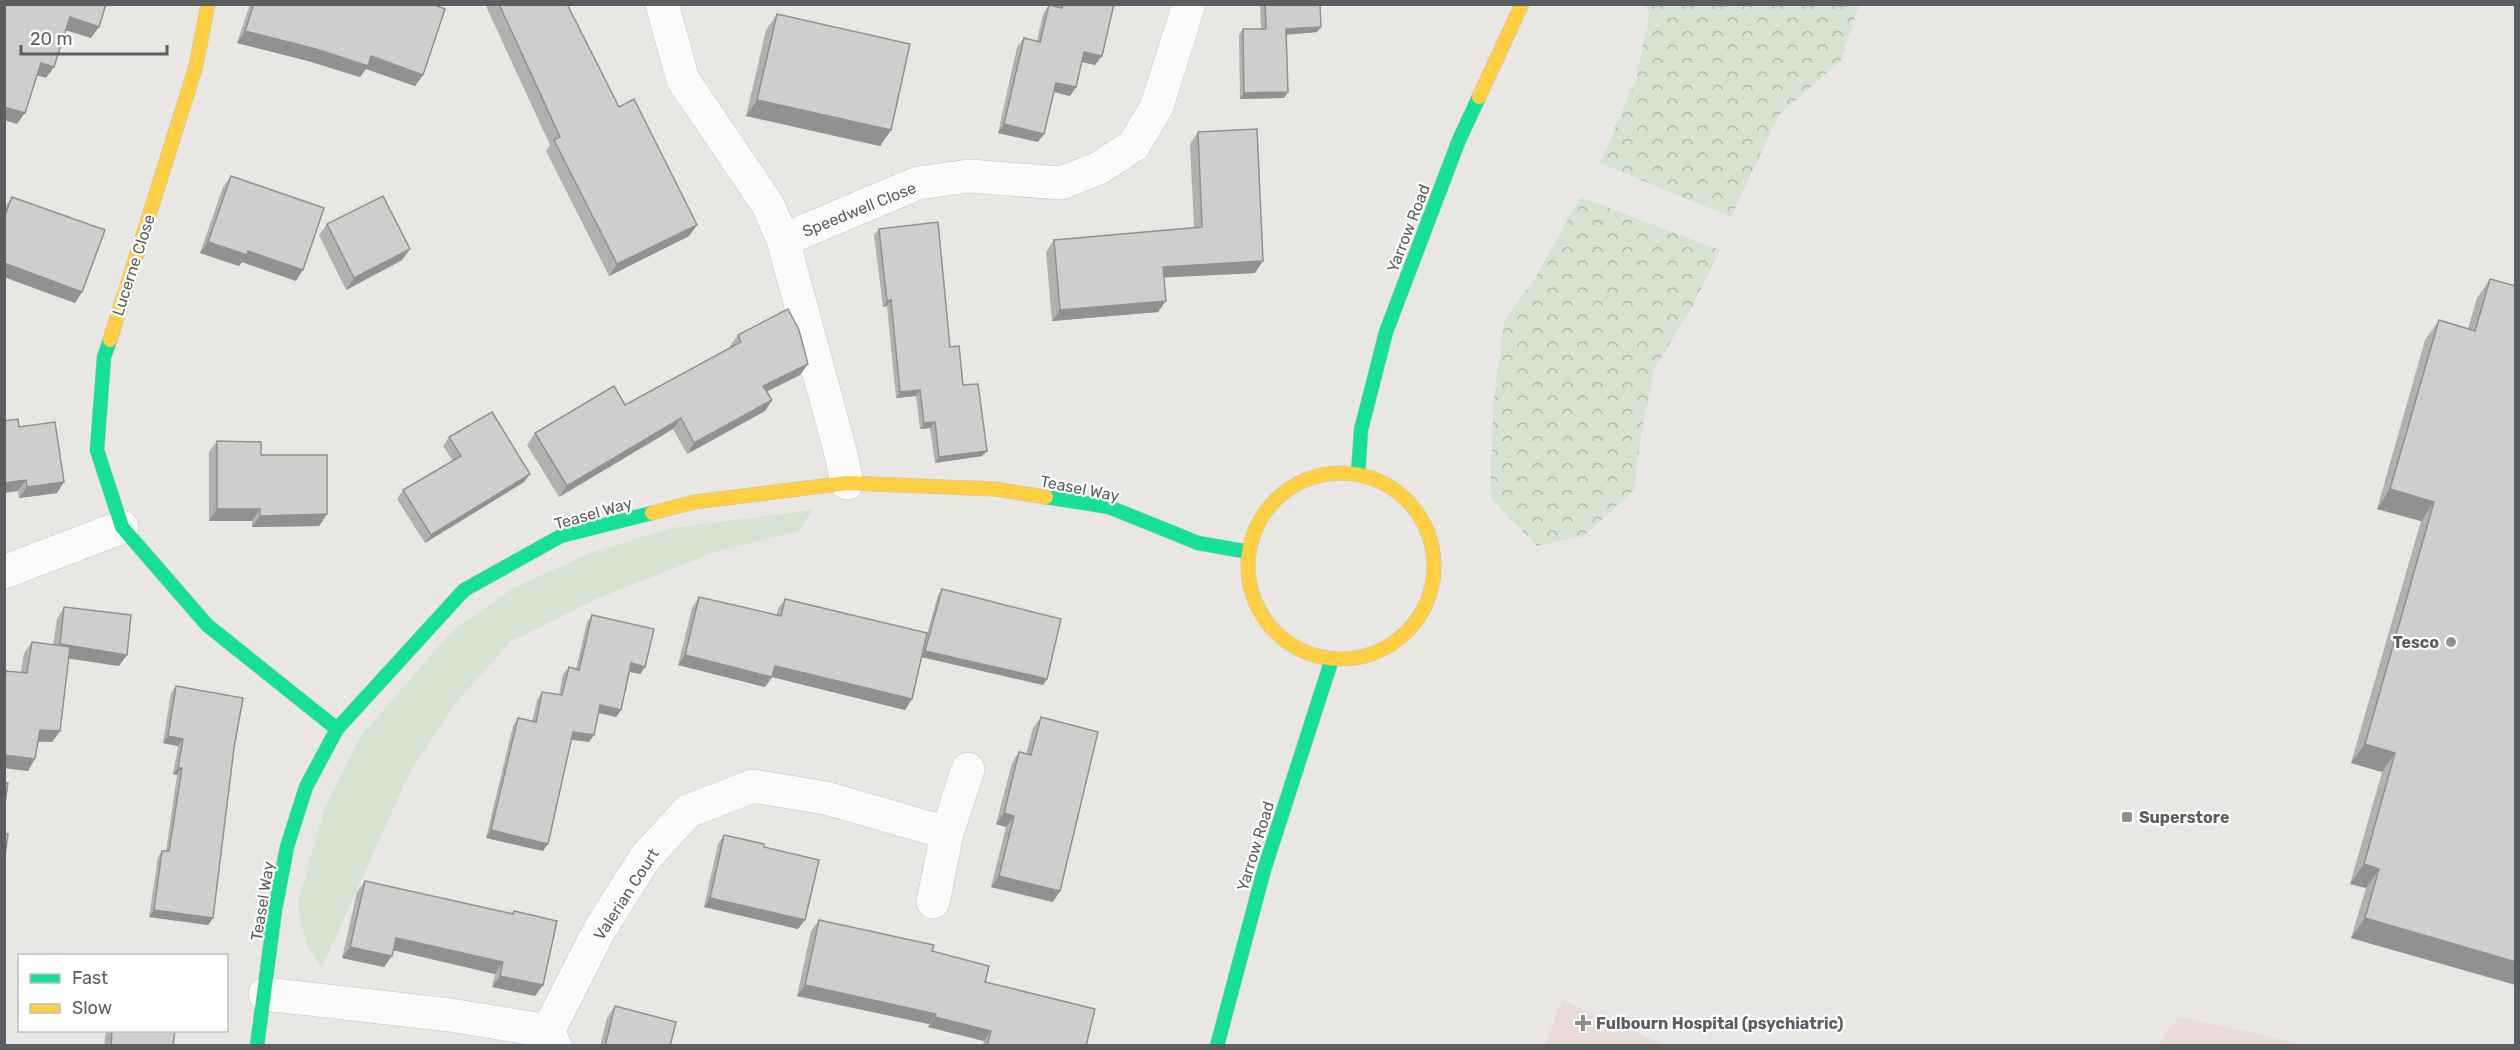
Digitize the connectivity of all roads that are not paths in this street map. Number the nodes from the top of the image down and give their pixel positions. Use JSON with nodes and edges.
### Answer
{"nodes":[{"id":1,"x":208,"y":4,"type":"edge"},
{"id":2,"x":662,"y":4,"type":"edge"},
{"id":3,"x":1188,"y":4,"type":"edge"},
{"id":4,"x":1522,"y":4,"type":"edge"},
{"id":5,"x":783,"y":240,"type":"junction"},
{"id":6,"x":1358,"y":474,"type":"junction"},
{"id":7,"x":847,"y":483,"type":"junction"},
{"id":8,"x":122,"y":527,"type":"junction"},
{"id":9,"x":1249,"y":552,"type":"junction"},
{"id":10,"x":4,"y":572,"type":"edge"},
{"id":11,"x":1332,"y":659,"type":"junction"},
{"id":12,"x":337,"y":729,"type":"junction"},
{"id":13,"x":968,"y":769,"type":"dead end"},
{"id":14,"x":947,"y":833,"type":"junction"},
{"id":15,"x":933,"y":902,"type":"dead end"},
{"id":16,"x":265,"y":994,"type":"junction"},
{"id":17,"x":551,"y":1038,"type":"edge"},
{"id":18,"x":257,"y":1046,"type":"edge"},
{"id":19,"x":1217,"y":1046,"type":"edge"}],
"edges":[{"from":1,"to":8,"type":"street","name":"Lucerne Close"},
{"from":2,"to":5,"type":"street","name":"Speedwell Close"},
{"from":3,"to":5,"type":"street","name":"Speedwell Close"},
{"from":4,"to":6,"type":"street","name":"Yarrow Road"},
{"from":5,"to":7,"type":"street","name":"Speedwell Close"},
{"from":6,"to":9,"type":"street"},
{"from":6,"to":11,"type":"street"},
{"from":7,"to":9,"type":"street","name":"Teasel Way"},
{"from":7,"to":12,"type":"street","name":"Teasel Way"},
{"from":8,"to":10,"type":"street"},
{"from":8,"to":12,"type":"street","name":"Lucerne Close"},
{"from":9,"to":11,"type":"street"},
{"from":11,"to":19,"type":"street","name":"Yarrow Road"},
{"from":12,"to":16,"type":"street","name":"Teasel Way"},
{"from":13,"to":14,"type":"street"},
{"from":14,"to":15,"type":"street"},
{"from":14,"to":17,"type":"street","name":"Valerian Court"},
{"from":16,"to":17,"type":"street","name":"Valerian Court"},
{"from":16,"to":18,"type":"street","name":"Teasel Way"}]}
